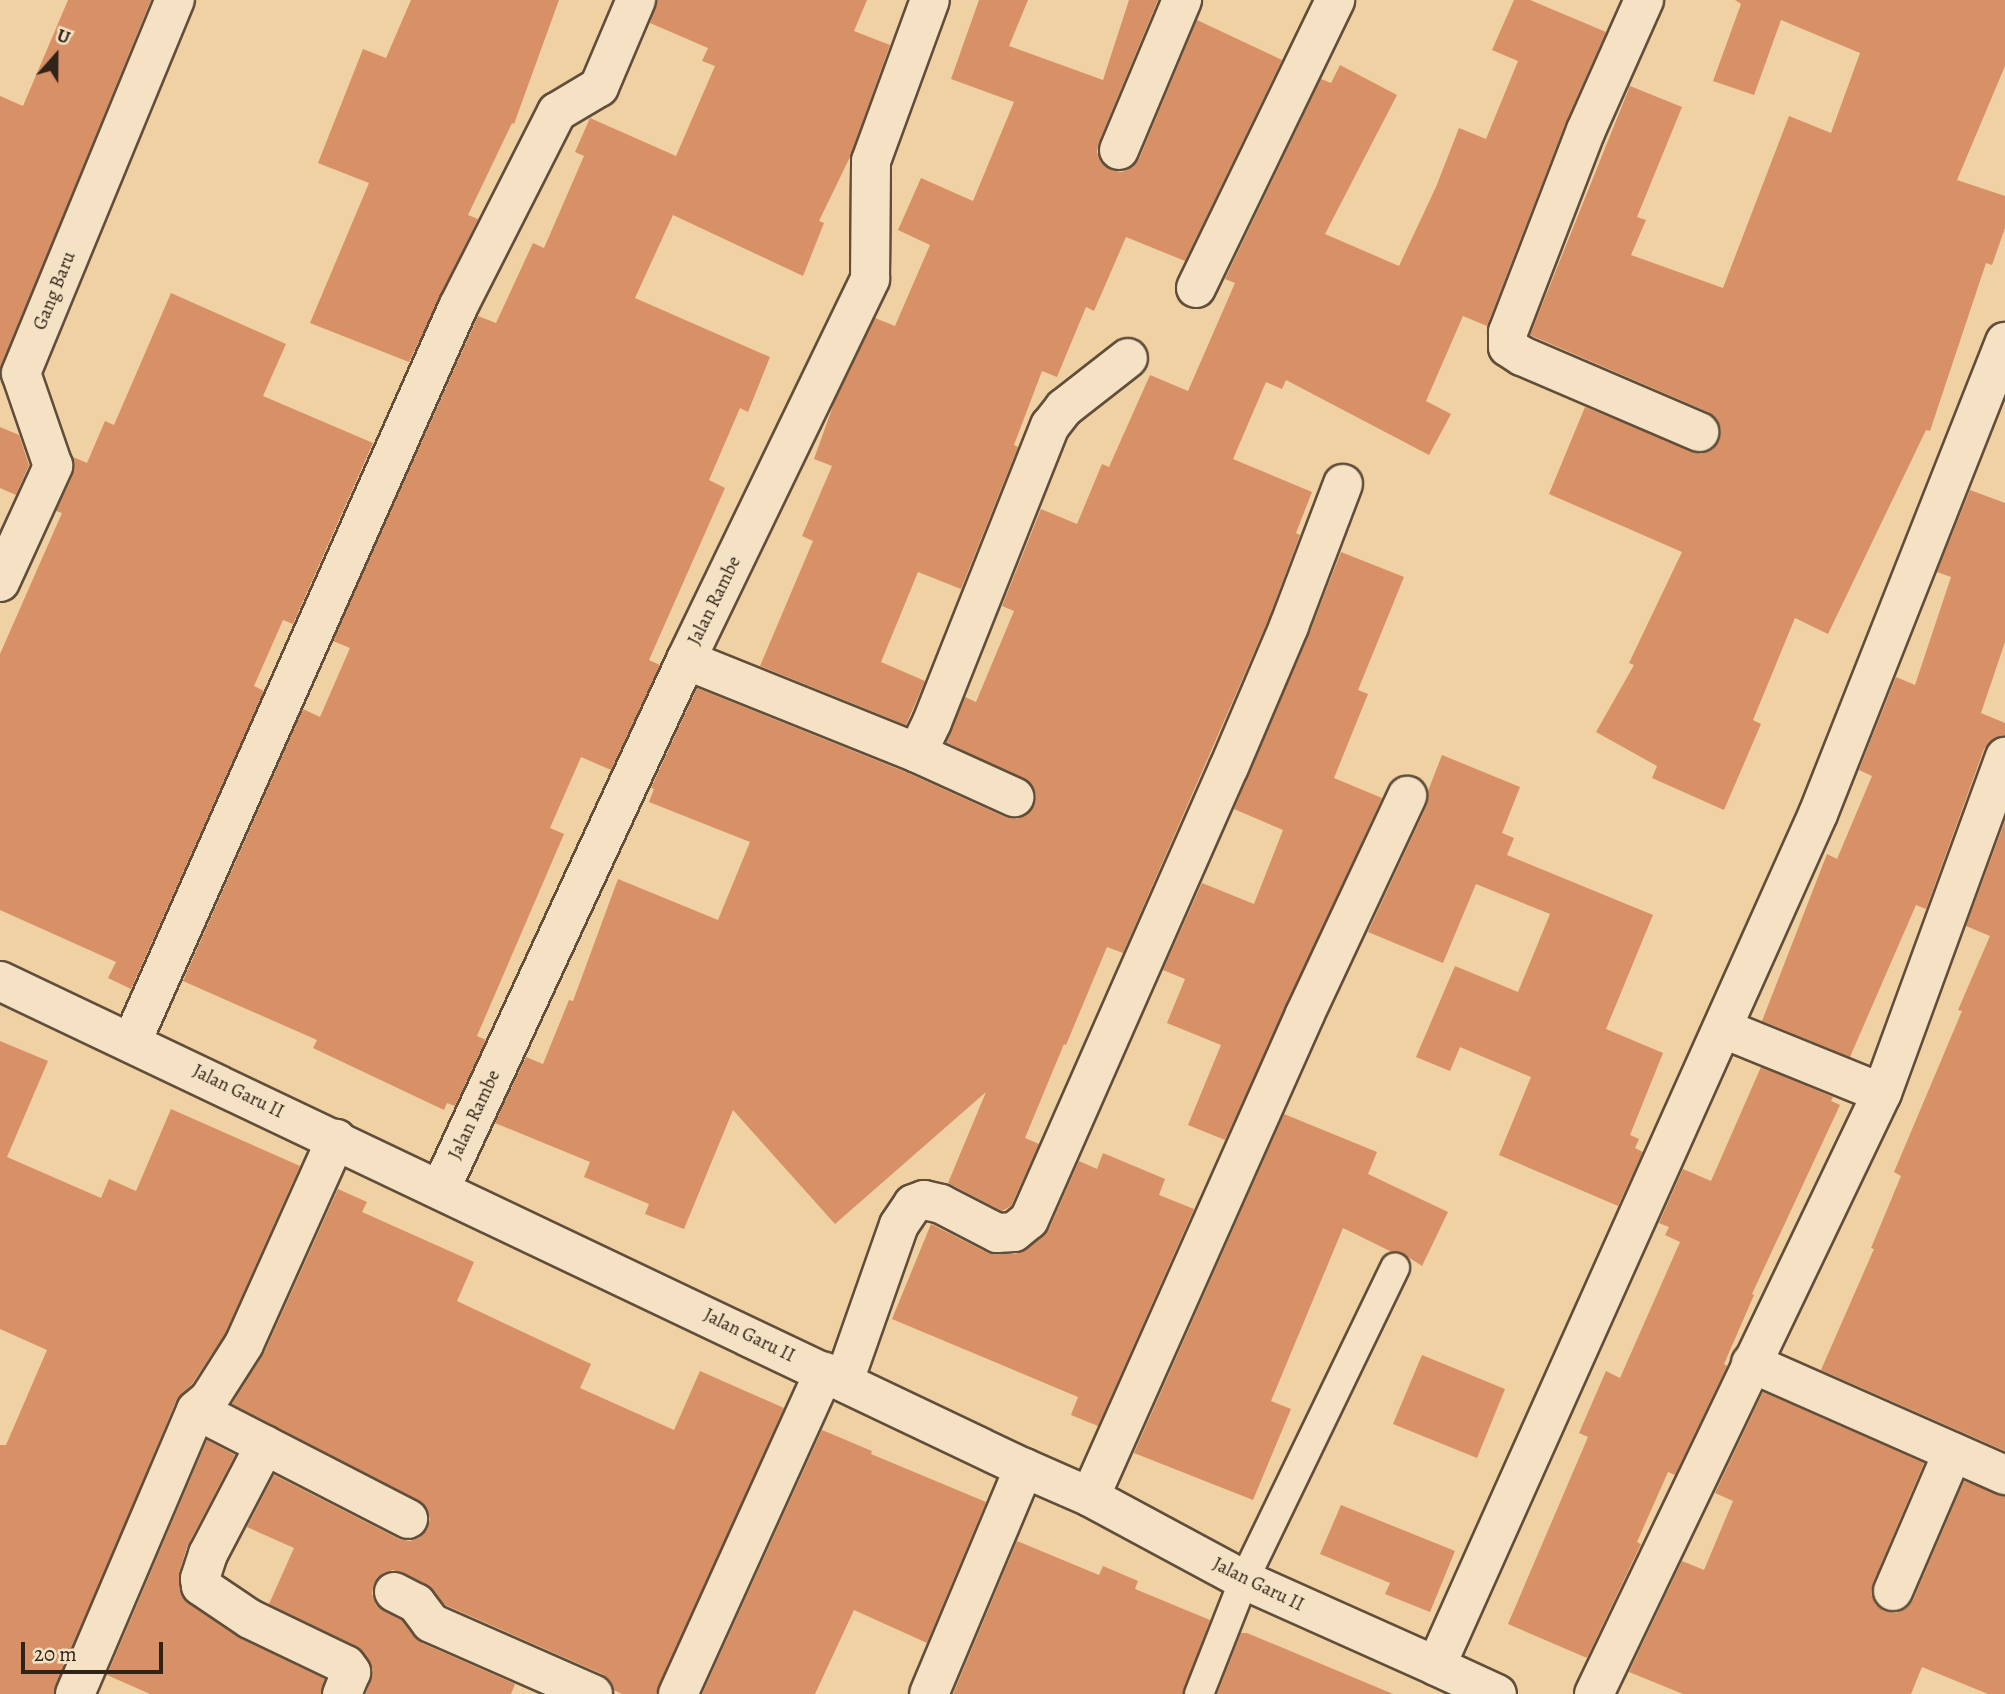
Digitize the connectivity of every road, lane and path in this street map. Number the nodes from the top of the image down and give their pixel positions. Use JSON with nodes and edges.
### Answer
{"nodes":[{"id":1,"x":176,"y":0,"type":"edge"},
{"id":2,"x":636,"y":0,"type":"edge"},
{"id":3,"x":930,"y":0,"type":"edge"},
{"id":4,"x":1182,"y":0,"type":"edge"},
{"id":5,"x":1335,"y":0,"type":"edge"},
{"id":6,"x":1644,"y":0,"type":"edge"},
{"id":7,"x":1119,"y":150,"type":"dead end"},
{"id":8,"x":1196,"y":288,"type":"dead end"},
{"id":9,"x":2005,"y":342,"type":"edge"},
{"id":10,"x":1128,"y":358,"type":"dead end"},
{"id":11,"x":1699,"y":432,"type":"dead end"},
{"id":12,"x":1343,"y":484,"type":"dead end"},
{"id":13,"x":0,"y":582,"type":"edge"},
{"id":14,"x":686,"y":660,"type":"junction"},
{"id":15,"x":917,"y":753,"type":"junction"},
{"id":16,"x":2005,"y":757,"type":"edge"},
{"id":17,"x":1407,"y":796,"type":"dead end"},
{"id":18,"x":1014,"y":797,"type":"dead end"},
{"id":19,"x":0,"y":981,"type":"edge"},
{"id":20,"x":1724,"y":1029,"type":"junction"},
{"id":21,"x":132,"y":1041,"type":"junction"},
{"id":22,"x":1882,"y":1093,"type":"junction"},
{"id":23,"x":336,"y":1139,"type":"junction"},
{"id":24,"x":441,"y":1188,"type":"junction"},
{"id":25,"x":1395,"y":1268,"type":"dead end"},
{"id":26,"x":1751,"y":1363,"type":"junction"},
{"id":27,"x":834,"y":1377,"type":"junction"},
{"id":28,"x":208,"y":1416,"type":"dead end"},
{"id":29,"x":265,"y":1446,"type":"junction"},
{"id":30,"x":1953,"y":1452,"type":"junction"},
{"id":31,"x":1024,"y":1468,"type":"junction"},
{"id":32,"x":2005,"y":1475,"type":"edge"},
{"id":33,"x":1090,"y":1497,"type":"junction"},
{"id":34,"x":408,"y":1519,"type":"dead end"},
{"id":35,"x":1244,"y":1580,"type":"junction"},
{"id":36,"x":1893,"y":1591,"type":"dead end"},
{"id":37,"x":394,"y":1592,"type":"dead end"},
{"id":38,"x":1436,"y":1666,"type":"junction"},
{"id":39,"x":75,"y":1694,"type":"edge"},
{"id":40,"x":342,"y":1694,"type":"edge"},
{"id":41,"x":593,"y":1694,"type":"edge"},
{"id":42,"x":678,"y":1694,"type":"edge"},
{"id":43,"x":929,"y":1694,"type":"edge"},
{"id":44,"x":1199,"y":1694,"type":"edge"},
{"id":45,"x":1497,"y":1694,"type":"edge"},
{"id":46,"x":1594,"y":1694,"type":"edge"}],
"edges":[{"from":1,"to":13,"type":"street","name":"Gang Baru"},
{"from":2,"to":21,"type":"street"},
{"from":3,"to":14,"type":"street","name":"Jalan Rambe"},
{"from":4,"to":7,"type":"street"},
{"from":5,"to":8,"type":"street"},
{"from":6,"to":11,"type":"street"},
{"from":9,"to":20,"type":"street"},
{"from":10,"to":15,"type":"street"},
{"from":12,"to":27,"type":"street"},
{"from":14,"to":15,"type":"street"},
{"from":14,"to":24,"type":"street","name":"Jalan Rambe"},
{"from":15,"to":18,"type":"street"},
{"from":16,"to":22,"type":"street"},
{"from":17,"to":33,"type":"street"},
{"from":19,"to":21,"type":"street","name":"Jalan Garu II"},
{"from":20,"to":22,"type":"street"},
{"from":20,"to":38,"type":"street"},
{"from":21,"to":23,"type":"street","name":"Jalan Garu II"},
{"from":22,"to":26,"type":"street"},
{"from":23,"to":24,"type":"street","name":"Jalan Garu II"},
{"from":23,"to":39,"type":"street"},
{"from":24,"to":27,"type":"street","name":"Jalan Garu II"},
{"from":25,"to":35,"type":"lane"},
{"from":26,"to":30,"type":"street"},
{"from":26,"to":46,"type":"street"},
{"from":27,"to":31,"type":"street","name":"Jalan Garu II"},
{"from":27,"to":42,"type":"street"},
{"from":28,"to":29,"type":"street"},
{"from":29,"to":34,"type":"street"},
{"from":29,"to":40,"type":"street"},
{"from":30,"to":32,"type":"street"},
{"from":30,"to":36,"type":"street"},
{"from":31,"to":33,"type":"street","name":"Jalan Garu II"},
{"from":31,"to":43,"type":"street"},
{"from":33,"to":35,"type":"street","name":"Jalan Garu II"},
{"from":35,"to":38,"type":"street","name":"Jalan Garu II"},
{"from":35,"to":44,"type":"lane"},
{"from":37,"to":41,"type":"street"},
{"from":38,"to":45,"type":"street","name":"Jalan Garu II"}]}
